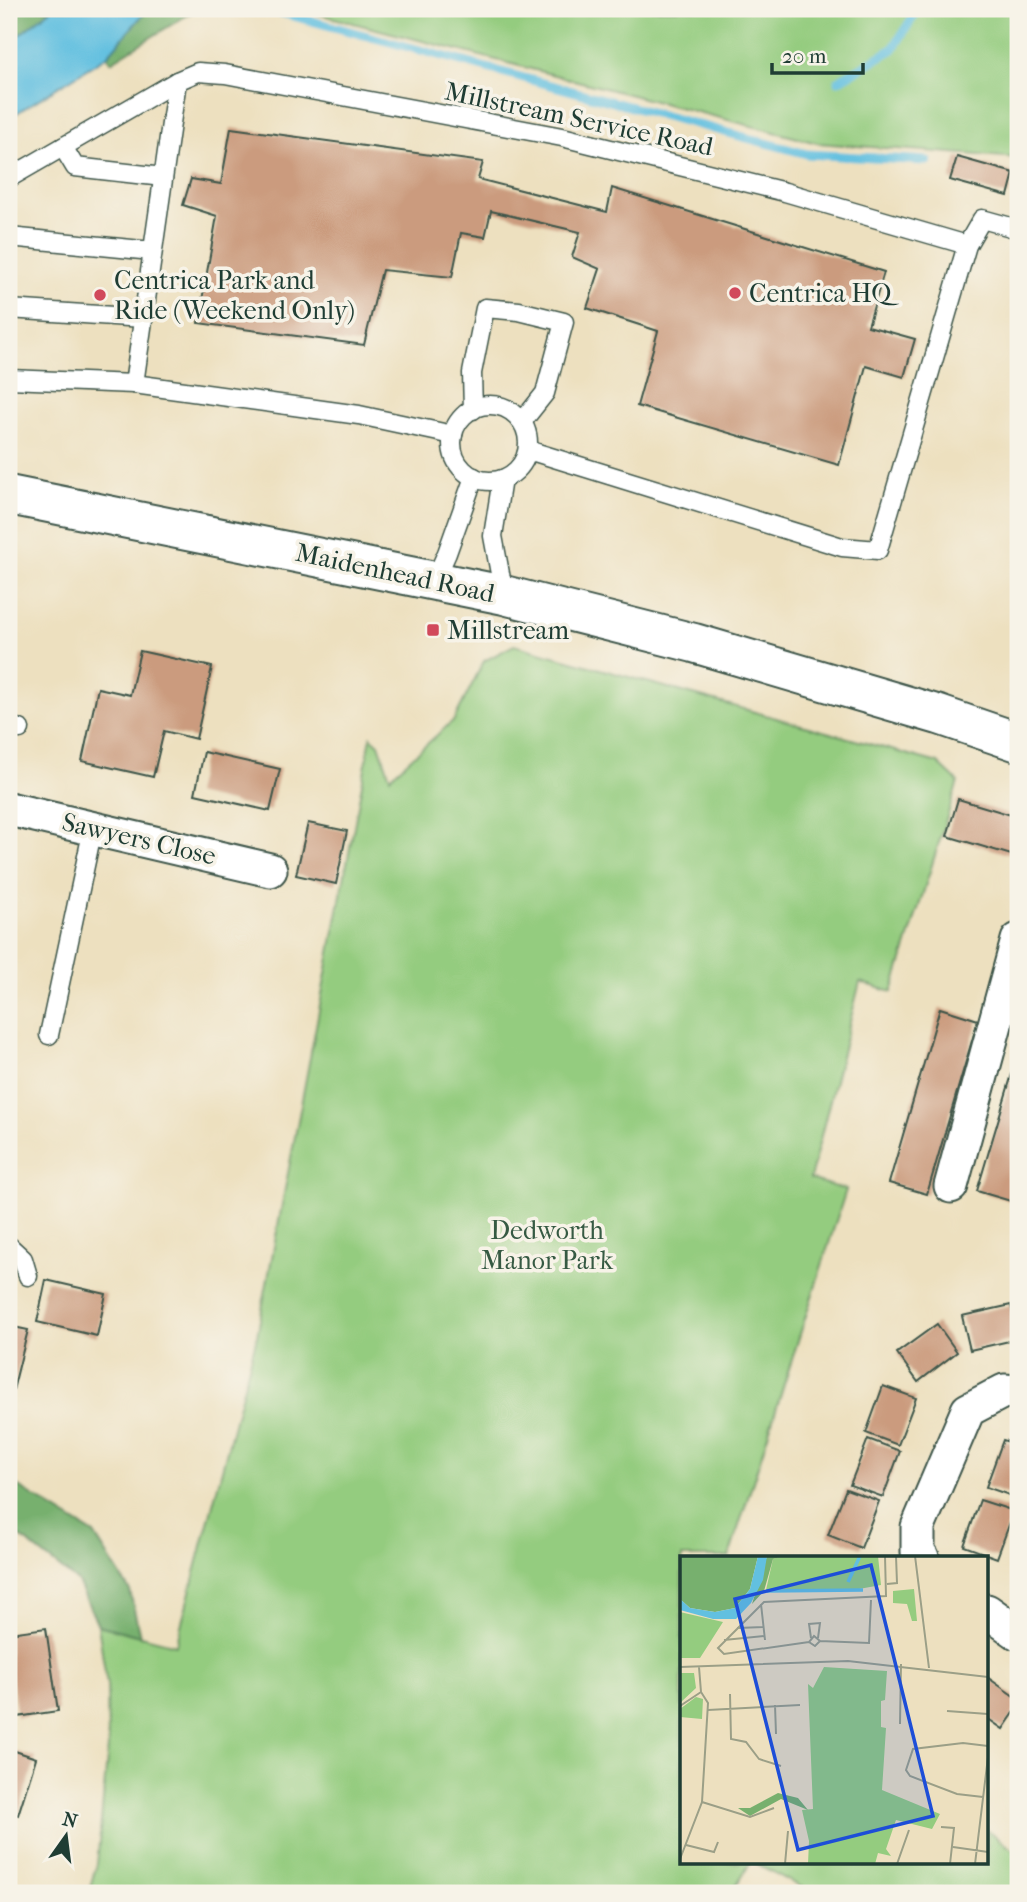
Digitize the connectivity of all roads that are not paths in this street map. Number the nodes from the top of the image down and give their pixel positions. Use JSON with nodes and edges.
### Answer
{"nodes":[{"id":1,"x":177,"y":81,"type":"junction"},
{"id":2,"x":63,"y":147,"type":"junction"},
{"id":3,"x":163,"y":177,"type":"junction"},
{"id":4,"x":9,"y":178,"type":"edge"},
{"id":5,"x":1018,"y":229,"type":"edge"},
{"id":6,"x":9,"y":237,"type":"edge"},
{"id":7,"x":967,"y":244,"type":"junction"},
{"id":8,"x":152,"y":251,"type":"junction"},
{"id":9,"x":9,"y":309,"type":"edge"},
{"id":10,"x":143,"y":318,"type":"junction"},
{"id":11,"x":9,"y":379,"type":"edge"},
{"id":12,"x":134,"y":384,"type":"junction"},
{"id":13,"x":473,"y":410,"type":"junction"},
{"id":14,"x":522,"y":422,"type":"junction"},
{"id":15,"x":453,"y":435,"type":"junction"},
{"id":16,"x":528,"y":450,"type":"junction"},
{"id":17,"x":474,"y":477,"type":"junction"},
{"id":18,"x":502,"y":479,"type":"junction"},
{"id":19,"x":9,"y":495,"type":"edge"},
{"id":20,"x":435,"y":580,"type":"junction"},
{"id":21,"x":504,"y":595,"type":"junction"},
{"id":22,"x":1018,"y":742,"type":"edge"},
{"id":23,"x":9,"y":808,"type":"edge"},
{"id":24,"x":93,"y":828,"type":"junction"},
{"id":25,"x":270,"y":870,"type":"dead end"},
{"id":26,"x":1018,"y":940,"type":"edge"},
{"id":27,"x":49,"y":1035,"type":"dead end"},
{"id":28,"x":951,"y":1186,"type":"dead end"},
{"id":29,"x":9,"y":1246,"type":"edge"},
{"id":30,"x":28,"y":1276,"type":"dead end"},
{"id":31,"x":1018,"y":1392,"type":"edge"},
{"id":32,"x":921,"y":1556,"type":"edge"},
{"id":33,"x":988,"y":1612,"type":"edge"},
{"id":34,"x":1018,"y":1633,"type":"edge"}],
"edges":[{"from":1,"to":2,"type":"lane","name":"Millstream Service Road"},
{"from":1,"to":3,"type":"lane"},
{"from":1,"to":7,"type":"lane","name":"Millstream Service Road"},
{"from":2,"to":3,"type":"lane"},
{"from":2,"to":4,"type":"lane","name":"Millstream Service Road"},
{"from":3,"to":8,"type":"lane"},
{"from":5,"to":7,"type":"lane"},
{"from":6,"to":8,"type":"lane"},
{"from":7,"to":16,"type":"lane"},
{"from":8,"to":10,"type":"lane"},
{"from":9,"to":10,"type":"lane"},
{"from":10,"to":12,"type":"lane"},
{"from":11,"to":12,"type":"lane"},
{"from":12,"to":15,"type":"lane"},
{"from":13,"to":14,"type":"lane"},
{"from":13,"to":14,"type":"lane"},
{"from":13,"to":15,"type":"lane"},
{"from":14,"to":16,"type":"lane"},
{"from":15,"to":17,"type":"lane"},
{"from":16,"to":18,"type":"lane"},
{"from":17,"to":18,"type":"lane"},
{"from":17,"to":20,"type":"lane"},
{"from":18,"to":21,"type":"lane"},
{"from":19,"to":20,"type":"main road","name":"Maidenhead Road"},
{"from":20,"to":21,"type":"main road","name":"Maidenhead Road"},
{"from":21,"to":22,"type":"main road","name":"Maidenhead Road"},
{"from":23,"to":24,"type":"street","name":"Sawyers Close"},
{"from":24,"to":25,"type":"street","name":"Sawyers Close"},
{"from":24,"to":27,"type":"lane"},
{"from":26,"to":28,"type":"street"},
{"from":29,"to":30,"type":"lane"},
{"from":31,"to":32,"type":"street"},
{"from":33,"to":34,"type":"street"}]}
